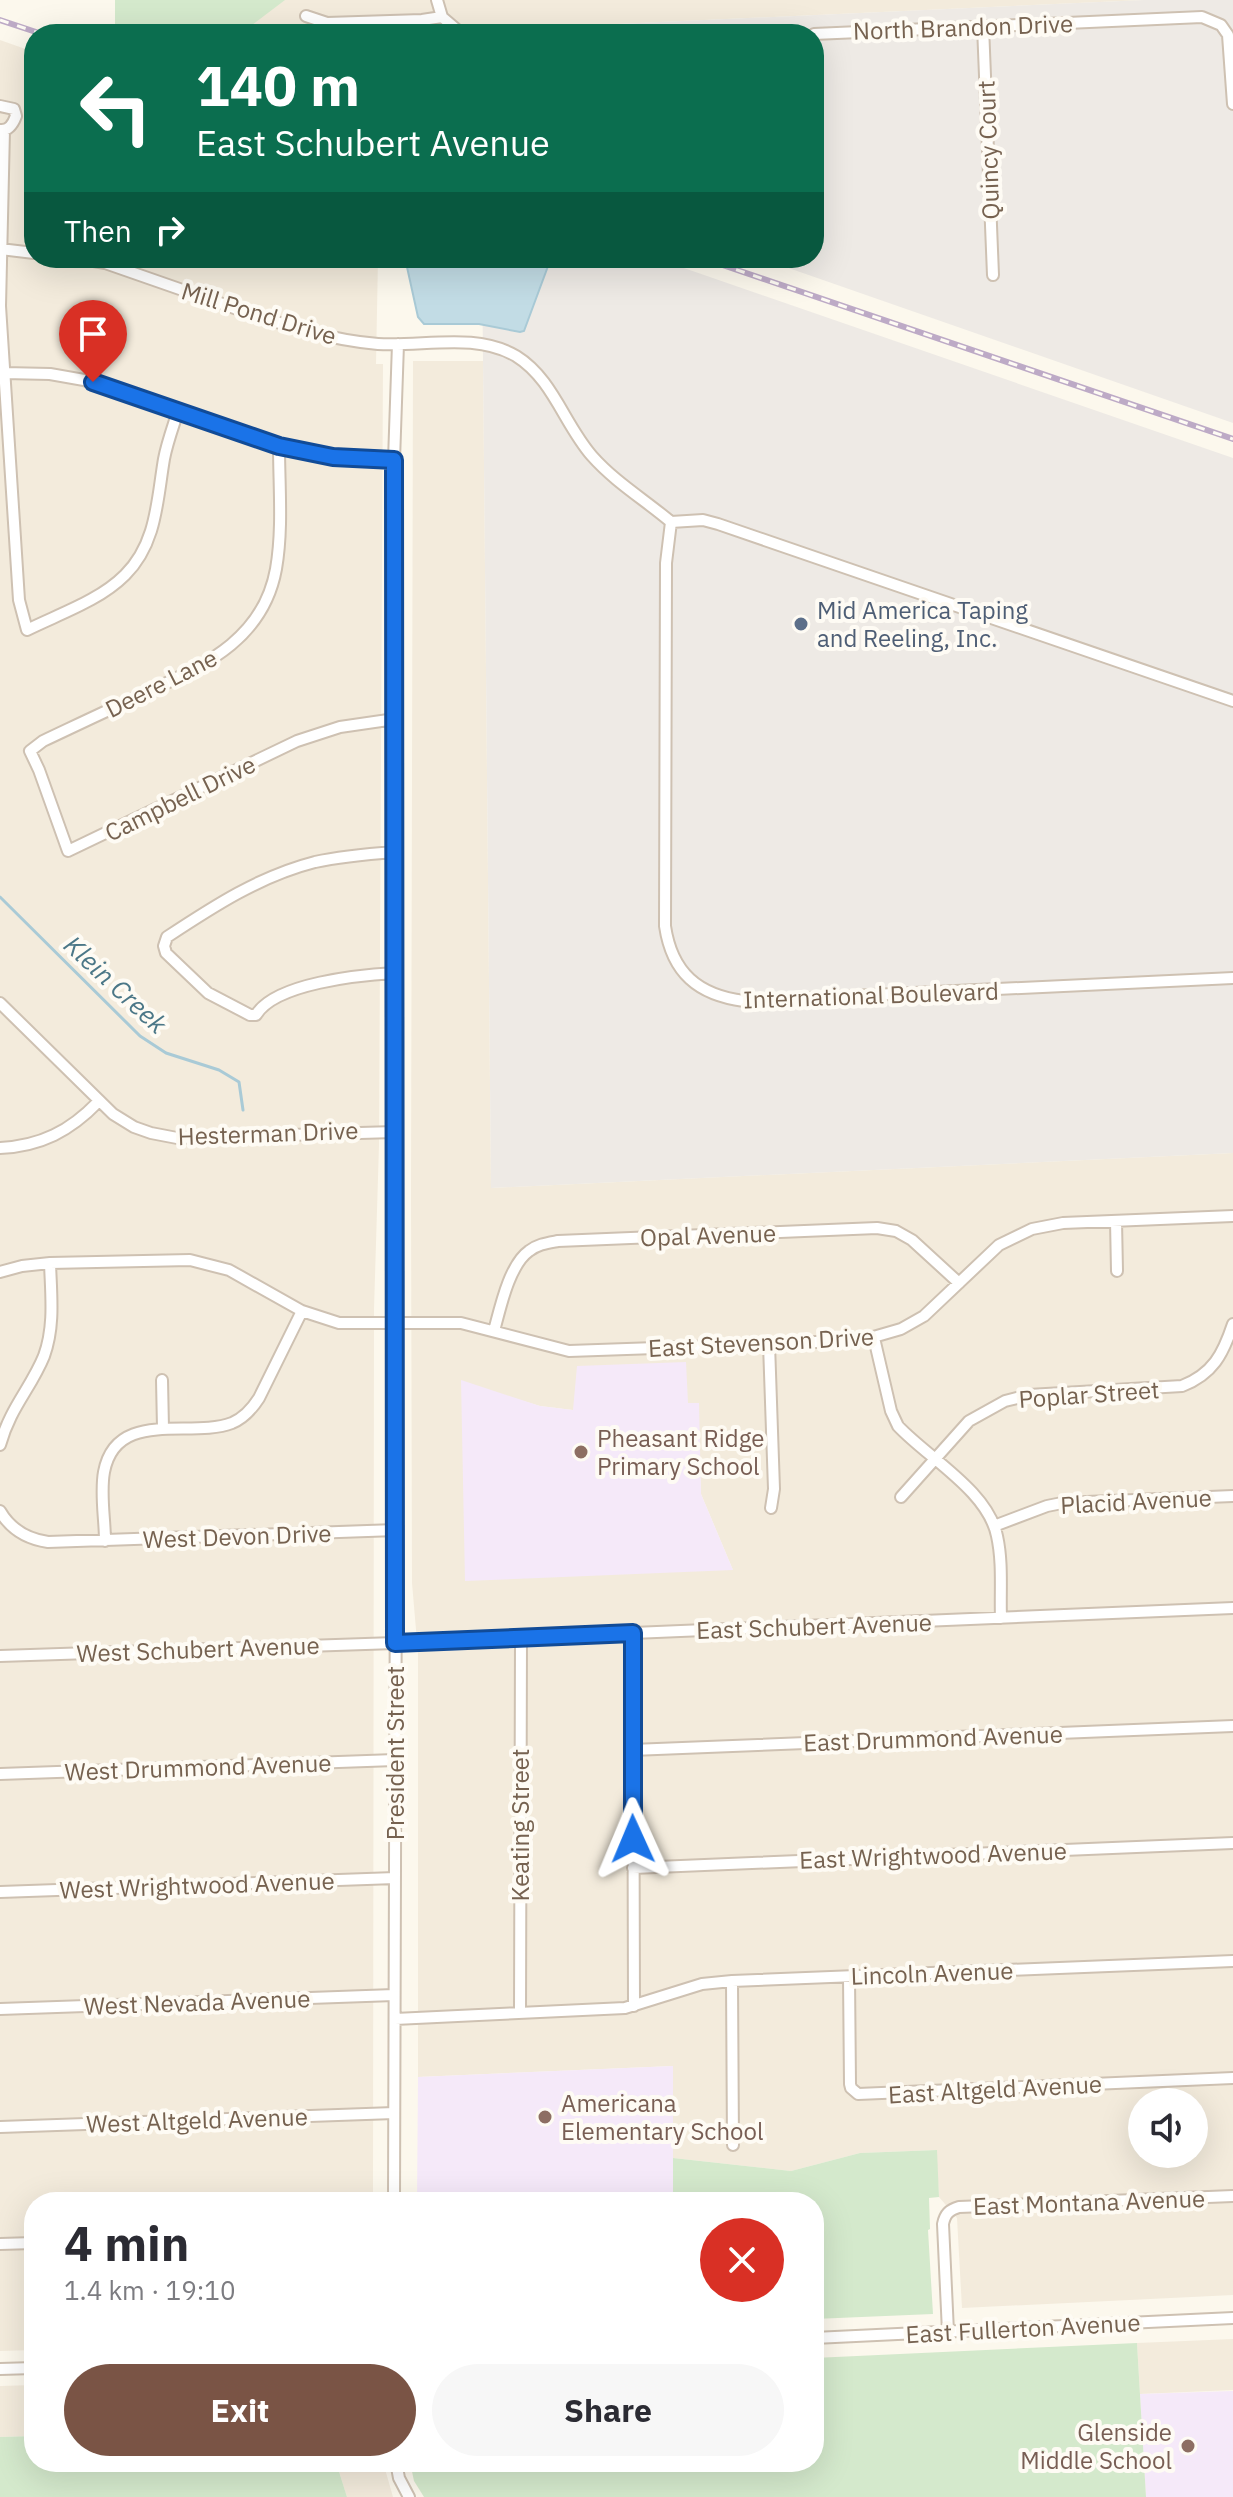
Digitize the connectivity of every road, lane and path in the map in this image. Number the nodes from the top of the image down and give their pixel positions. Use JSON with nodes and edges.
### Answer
{"nodes":[{"id":1,"x":437,"y":0,"type":"edge"},
{"id":2,"x":306,"y":16,"type":"dead end"},
{"id":3,"x":442,"y":17,"type":"junction"},
{"id":4,"x":450,"y":24,"type":"edge"},
{"id":5,"x":983,"y":26,"type":"junction"},
{"id":6,"x":824,"y":34,"type":"edge"},
{"id":7,"x":1233,"y":104,"type":"edge"},
{"id":8,"x":0,"y":106,"type":"edge"},
{"id":9,"x":2,"y":130,"type":"edge"},
{"id":10,"x":2,"y":250,"type":"edge"},
{"id":11,"x":24,"y":252,"type":"edge"},
{"id":12,"x":126,"y":268,"type":"edge"},
{"id":13,"x":993,"y":275,"type":"dead end"},
{"id":14,"x":398,"y":344,"type":"junction"},
{"id":15,"x":4,"y":373,"type":"junction"},
{"id":16,"x":178,"y":411,"type":"junction"},
{"id":17,"x":279,"y":446,"type":"junction"},
{"id":18,"x":394,"y":460,"type":"junction"},
{"id":19,"x":671,"y":522,"type":"junction"},
{"id":20,"x":1233,"y":701,"type":"edge"},
{"id":21,"x":395,"y":719,"type":"junction"},
{"id":22,"x":30,"y":751,"type":"joint"},
{"id":23,"x":395,"y":852,"type":"junction"},
{"id":24,"x":395,"y":973,"type":"junction"},
{"id":25,"x":1233,"y":978,"type":"edge"},
{"id":26,"x":0,"y":1003,"type":"edge"},
{"id":27,"x":98,"y":1102,"type":"junction"},
{"id":28,"x":395,"y":1132,"type":"junction"},
{"id":29,"x":0,"y":1148,"type":"edge"},
{"id":30,"x":1233,"y":1216,"type":"edge"},
{"id":31,"x":1116,"y":1221,"type":"junction"},
{"id":32,"x":50,"y":1263,"type":"junction"},
{"id":33,"x":1117,"y":1271,"type":"dead end"},
{"id":34,"x":0,"y":1272,"type":"edge"},
{"id":35,"x":959,"y":1283,"type":"junction"},
{"id":36,"x":302,"y":1311,"type":"junction"},
{"id":37,"x":396,"y":1324,"type":"junction"},
{"id":38,"x":1233,"y":1324,"type":"edge"},
{"id":39,"x":494,"y":1331,"type":"junction"},
{"id":40,"x":874,"y":1338,"type":"junction"},
{"id":41,"x":769,"y":1344,"type":"junction"},
{"id":42,"x":162,"y":1380,"type":"dead end"},
{"id":43,"x":163,"y":1428,"type":"junction"},
{"id":44,"x":0,"y":1445,"type":"edge"},
{"id":45,"x":936,"y":1461,"type":"junction"},
{"id":46,"x":1233,"y":1496,"type":"edge"},
{"id":47,"x":901,"y":1497,"type":"dead end"},
{"id":48,"x":771,"y":1508,"type":"dead end"},
{"id":49,"x":0,"y":1511,"type":"edge"},
{"id":50,"x":994,"y":1526,"type":"junction"},
{"id":51,"x":396,"y":1530,"type":"junction"},
{"id":52,"x":105,"y":1541,"type":"junction"},
{"id":53,"x":1233,"y":1608,"type":"edge"},
{"id":54,"x":1001,"y":1618,"type":"junction"},
{"id":55,"x":633,"y":1633,"type":"junction"},
{"id":56,"x":521,"y":1637,"type":"junction"},
{"id":57,"x":395,"y":1643,"type":"junction"},
{"id":58,"x":0,"y":1656,"type":"edge"},
{"id":59,"x":1233,"y":1726,"type":"edge"},
{"id":60,"x":632,"y":1750,"type":"junction"},
{"id":61,"x":395,"y":1760,"type":"junction"},
{"id":62,"x":0,"y":1774,"type":"edge"},
{"id":63,"x":1233,"y":1843,"type":"edge"},
{"id":64,"x":633,"y":1868,"type":"junction"},
{"id":65,"x":395,"y":1878,"type":"junction"},
{"id":66,"x":0,"y":1892,"type":"edge"},
{"id":67,"x":1233,"y":1961,"type":"edge"},
{"id":68,"x":849,"y":1977,"type":"junction"},
{"id":69,"x":732,"y":1981,"type":"junction"},
{"id":70,"x":394,"y":1995,"type":"junction"},
{"id":71,"x":634,"y":2006,"type":"junction"},
{"id":72,"x":0,"y":2009,"type":"edge"},
{"id":73,"x":520,"y":2013,"type":"junction"},
{"id":74,"x":395,"y":2019,"type":"junction"},
{"id":75,"x":1233,"y":2078,"type":"edge"},
{"id":76,"x":394,"y":2113,"type":"junction"},
{"id":77,"x":0,"y":2127,"type":"edge"},
{"id":78,"x":733,"y":2145,"type":"dead end"},
{"id":79,"x":394,"y":2192,"type":"edge"},
{"id":80,"x":1233,"y":2196,"type":"edge"},
{"id":81,"x":24,"y":2243,"type":"edge"},
{"id":82,"x":0,"y":2244,"type":"edge"},
{"id":83,"x":1233,"y":2318,"type":"edge"},
{"id":84,"x":948,"y":2332,"type":"junction"},
{"id":85,"x":824,"y":2338,"type":"edge"},
{"id":86,"x":24,"y":2368,"type":"edge"},
{"id":87,"x":0,"y":2369,"type":"edge"},
{"id":88,"x":398,"y":2472,"type":"edge"},
{"id":89,"x":409,"y":2497,"type":"edge"}],
"edges":[{"from":1,"to":3,"type":"street"},
{"from":2,"to":3,"type":"street"},
{"from":3,"to":4,"type":"street"},
{"from":5,"to":6,"type":"street","name":"North Brandon Drive"},
{"from":5,"to":7,"type":"street","name":"North Brandon Drive"},
{"from":5,"to":13,"type":"street","name":"Quincy Court"},
{"from":8,"to":9,"type":"street"},
{"from":9,"to":10,"type":"street"},
{"from":10,"to":11,"type":"street"},
{"from":10,"to":15,"type":"street"},
{"from":12,"to":14,"type":"street","name":"Mill Pond Drive"},
{"from":14,"to":18,"type":"street","name":"President Street"},
{"from":14,"to":19,"type":"street","name":"Mill Pond Drive"},
{"from":15,"to":16,"type":"street"},
{"from":15,"to":16,"type":"street"},
{"from":16,"to":17,"type":"street"},
{"from":17,"to":18,"type":"street"},
{"from":17,"to":22,"type":"street","name":"Deere Lane"},
{"from":18,"to":21,"type":"street","name":"President Street"},
{"from":19,"to":20,"type":"street"},
{"from":19,"to":25,"type":"street","name":"International Boulevard"},
{"from":21,"to":22,"type":"street","name":"Campbell Drive"},
{"from":21,"to":23,"type":"street","name":"President Street"},
{"from":23,"to":24,"type":"street","name":"President Street"},
{"from":23,"to":24,"type":"street"},
{"from":24,"to":28,"type":"street","name":"President Street"},
{"from":26,"to":27,"type":"street","name":"Hesterman Drive"},
{"from":27,"to":28,"type":"street","name":"Hesterman Drive"},
{"from":27,"to":29,"type":"street"},
{"from":28,"to":37,"type":"street","name":"President Street"},
{"from":30,"to":31,"type":"street","name":"East Stevenson Drive"},
{"from":31,"to":33,"type":"street"},
{"from":31,"to":35,"type":"street","name":"East Stevenson Drive"},
{"from":32,"to":34,"type":"street","name":"East Stevenson Drive"},
{"from":32,"to":36,"type":"street","name":"East Stevenson Drive"},
{"from":32,"to":44,"type":"street"},
{"from":35,"to":39,"type":"street","name":"Opal Avenue"},
{"from":35,"to":40,"type":"street","name":"East Stevenson Drive"},
{"from":36,"to":37,"type":"street","name":"East Stevenson Drive"},
{"from":36,"to":43,"type":"street"},
{"from":37,"to":39,"type":"street","name":"East Stevenson Drive"},
{"from":37,"to":51,"type":"street","name":"President Street"},
{"from":38,"to":45,"type":"street","name":"Poplar Street"},
{"from":39,"to":41,"type":"street","name":"East Stevenson Drive"},
{"from":40,"to":41,"type":"street","name":"East Stevenson Drive"},
{"from":40,"to":45,"type":"street"},
{"from":41,"to":48,"type":"street"},
{"from":42,"to":43,"type":"street"},
{"from":43,"to":52,"type":"street"},
{"from":45,"to":47,"type":"street"},
{"from":45,"to":50,"type":"street"},
{"from":46,"to":50,"type":"street","name":"Placid Avenue"},
{"from":49,"to":52,"type":"street","name":"West Devon Drive"},
{"from":50,"to":54,"type":"street"},
{"from":51,"to":52,"type":"street","name":"West Devon Drive"},
{"from":51,"to":57,"type":"street","name":"President Street"},
{"from":53,"to":54,"type":"street","name":"East Schubert Avenue"},
{"from":54,"to":55,"type":"street","name":"East Schubert Avenue"},
{"from":55,"to":56,"type":"street","name":"East Schubert Avenue"},
{"from":55,"to":60,"type":"street"},
{"from":56,"to":57,"type":"street","name":"East Schubert Avenue"},
{"from":56,"to":73,"type":"street","name":"Keating Street"},
{"from":57,"to":58,"type":"street","name":"West Schubert Avenue"},
{"from":57,"to":61,"type":"street","name":"President Street"},
{"from":59,"to":60,"type":"street","name":"East Drummond Avenue"},
{"from":60,"to":64,"type":"street"},
{"from":61,"to":62,"type":"street","name":"West Drummond Avenue"},
{"from":61,"to":65,"type":"street","name":"President Street"},
{"from":63,"to":64,"type":"street","name":"East Wrightwood Avenue"},
{"from":64,"to":71,"type":"street"},
{"from":65,"to":66,"type":"street","name":"West Wrightwood Avenue"},
{"from":65,"to":70,"type":"street","name":"President Street"},
{"from":67,"to":68,"type":"street","name":"Lincoln Avenue"},
{"from":68,"to":69,"type":"street","name":"Lincoln Avenue"},
{"from":68,"to":75,"type":"street","name":"East Altgeld Avenue"},
{"from":69,"to":71,"type":"street","name":"Lincoln Avenue"},
{"from":69,"to":78,"type":"street"},
{"from":70,"to":72,"type":"street","name":"West Nevada Avenue"},
{"from":70,"to":74,"type":"street","name":"President Street"},
{"from":71,"to":73,"type":"street","name":"Lincoln Avenue"},
{"from":73,"to":74,"type":"street","name":"Lincoln Avenue"},
{"from":74,"to":76,"type":"street","name":"President Street"},
{"from":76,"to":77,"type":"street","name":"West Altgeld Avenue"},
{"from":76,"to":79,"type":"street","name":"President Street"},
{"from":80,"to":84,"type":"street","name":"East Montana Avenue"},
{"from":81,"to":82,"type":"street"},
{"from":83,"to":84,"type":"street","name":"East Fullerton Avenue"},
{"from":84,"to":85,"type":"street","name":"East Fullerton Avenue"},
{"from":86,"to":87,"type":"street"},
{"from":88,"to":89,"type":"street"}]}
